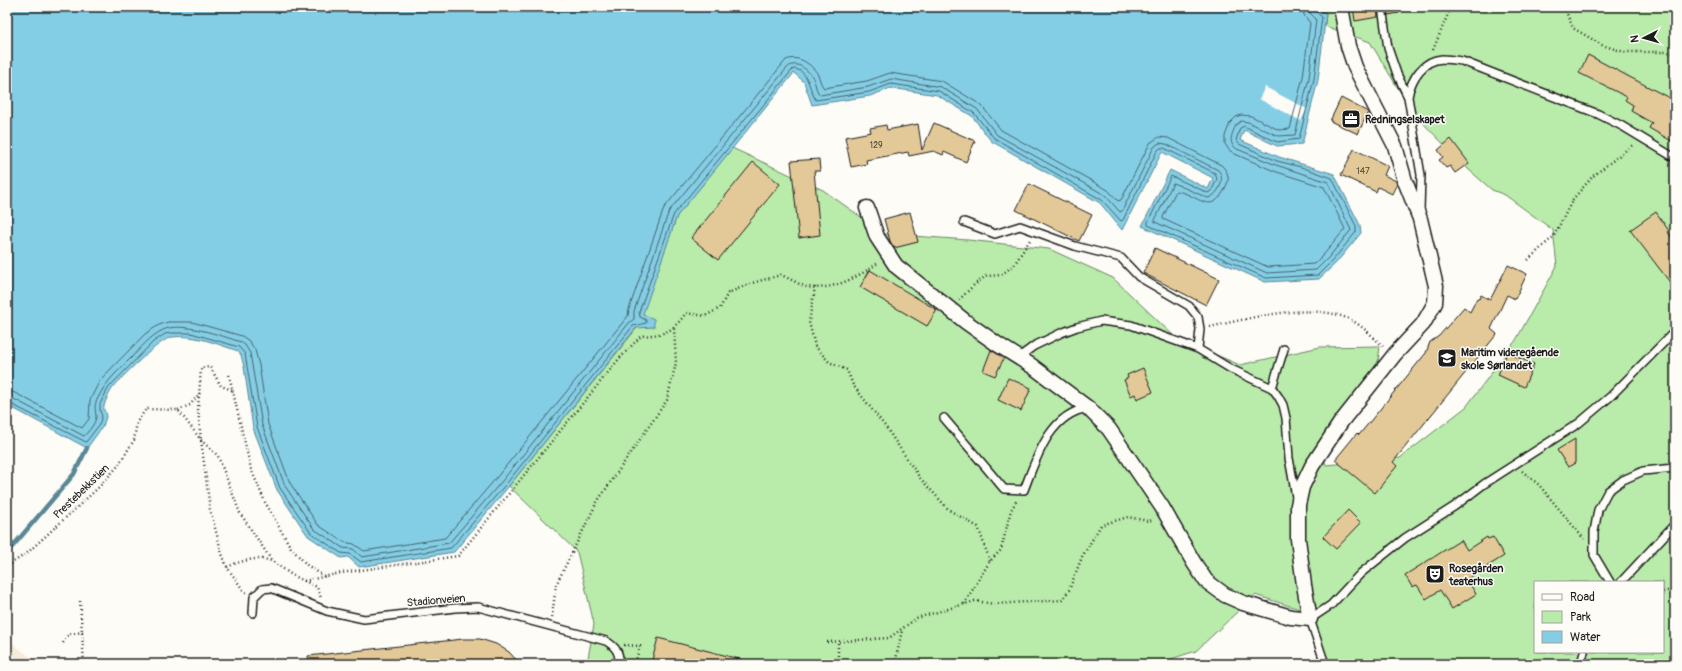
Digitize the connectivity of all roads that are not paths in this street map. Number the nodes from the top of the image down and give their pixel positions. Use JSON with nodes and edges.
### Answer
{"nodes":[{"id":1,"x":1341,"y":7,"type":"edge"},
{"id":2,"x":1382,"y":7,"type":"edge"},
{"id":3,"x":1408,"y":97,"type":"junction"},
{"id":4,"x":1675,"y":158,"type":"edge"},
{"id":5,"x":867,"y":208,"type":"dead end"},
{"id":6,"x":1420,"y":219,"type":"junction"},
{"id":7,"x":964,"y":222,"type":"dead end"},
{"id":8,"x":1675,"y":331,"type":"edge"},
{"id":9,"x":1198,"y":349,"type":"junction"},
{"id":10,"x":1284,"y":349,"type":"dead end"},
{"id":11,"x":1020,"y":357,"type":"junction"},
{"id":12,"x":1272,"y":388,"type":"junction"},
{"id":13,"x":1088,"y":408,"type":"junction"},
{"id":14,"x":944,"y":418,"type":"dead end"},
{"id":15,"x":1675,"y":468,"type":"edge"},
{"id":16,"x":1298,"y":505,"type":"junction"},
{"id":17,"x":1675,"y":524,"type":"edge"},
{"id":18,"x":1609,"y":581,"type":"edge"},
{"id":19,"x":1622,"y":581,"type":"edge"},
{"id":20,"x":253,"y":610,"type":"dead end"},
{"id":21,"x":1310,"y":619,"type":"junction"},
{"id":22,"x":1584,"y":653,"type":"edge"},
{"id":23,"x":619,"y":664,"type":"edge"},
{"id":24,"x":1325,"y":664,"type":"edge"},
{"id":25,"x":1581,"y":664,"type":"edge"}],
"edges":[{"from":1,"to":6,"type":"street"},
{"from":2,"to":3,"type":"lane"},
{"from":3,"to":4,"type":"lane"},
{"from":3,"to":6,"type":"lane"},
{"from":5,"to":11,"type":"street"},
{"from":6,"to":16,"type":"street"},
{"from":7,"to":9,"type":"lane"},
{"from":8,"to":21,"type":"lane"},
{"from":9,"to":11,"type":"lane"},
{"from":9,"to":12,"type":"lane"},
{"from":10,"to":12,"type":"lane"},
{"from":11,"to":13,"type":"street"},
{"from":12,"to":16,"type":"lane"},
{"from":13,"to":14,"type":"lane"},
{"from":13,"to":21,"type":"street"},
{"from":15,"to":18,"type":"lane"},
{"from":16,"to":21,"type":"street"},
{"from":17,"to":19,"type":"lane"},
{"from":20,"to":23,"type":"lane","name":"Stadionveien"},
{"from":21,"to":24,"type":"lane"},
{"from":22,"to":25,"type":"lane"}]}
